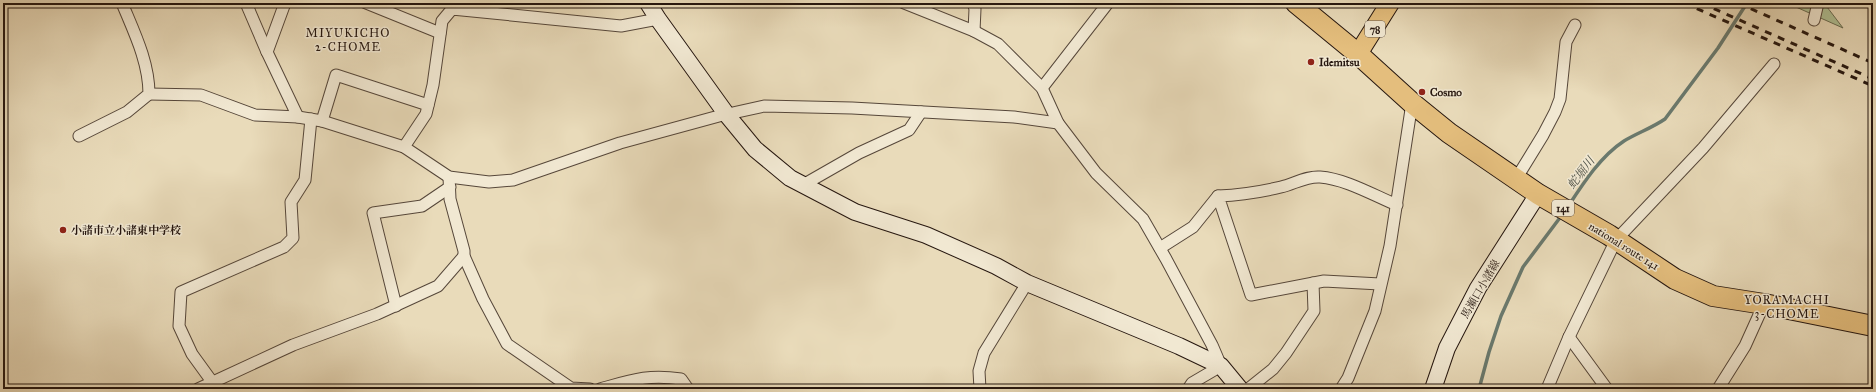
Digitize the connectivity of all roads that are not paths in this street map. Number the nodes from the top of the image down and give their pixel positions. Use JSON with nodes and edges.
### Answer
{"nodes":[{"id":1,"x":122,"y":3,"type":"edge"},
{"id":2,"x":246,"y":3,"type":"edge"},
{"id":3,"x":285,"y":3,"type":"edge"},
{"id":4,"x":366,"y":3,"type":"edge"},
{"id":5,"x":648,"y":3,"type":"edge"},
{"id":6,"x":904,"y":3,"type":"edge"},
{"id":7,"x":973,"y":3,"type":"edge"},
{"id":8,"x":1108,"y":3,"type":"edge"},
{"id":9,"x":1296,"y":3,"type":"edge"},
{"id":10,"x":1390,"y":3,"type":"edge"},
{"id":11,"x":1818,"y":3,"type":"edge"},
{"id":12,"x":658,"y":19,"type":"junction"},
{"id":13,"x":1814,"y":20,"type":"dead end"},
{"id":14,"x":1575,"y":25,"type":"dead end"},
{"id":15,"x":974,"y":31,"type":"junction"},
{"id":16,"x":440,"y":32,"type":"junction"},
{"id":17,"x":267,"y":52,"type":"junction"},
{"id":18,"x":1358,"y":54,"type":"junction"},
{"id":19,"x":1774,"y":64,"type":"dead end"},
{"id":20,"x":1042,"y":88,"type":"junction"},
{"id":21,"x":149,"y":94,"type":"junction"},
{"id":22,"x":1412,"y":103,"type":"junction"},
{"id":23,"x":428,"y":105,"type":"junction"},
{"id":24,"x":921,"y":112,"type":"junction"},
{"id":25,"x":727,"y":115,"type":"junction"},
{"id":26,"x":298,"y":117,"type":"junction"},
{"id":27,"x":316,"y":120,"type":"junction"},
{"id":28,"x":1058,"y":123,"type":"junction"},
{"id":29,"x":79,"y":136,"type":"dead end"},
{"id":30,"x":404,"y":148,"type":"junction"},
{"id":31,"x":1516,"y":179,"type":"junction"},
{"id":32,"x":449,"y":182,"type":"junction"},
{"id":33,"x":803,"y":185,"type":"junction"},
{"id":34,"x":1538,"y":194,"type":"junction"},
{"id":35,"x":1218,"y":196,"type":"junction"},
{"id":36,"x":1397,"y":205,"type":"junction"},
{"id":37,"x":1616,"y":240,"type":"junction"},
{"id":38,"x":1160,"y":248,"type":"junction"},
{"id":39,"x":464,"y":256,"type":"junction"},
{"id":40,"x":1028,"y":283,"type":"junction"},
{"id":41,"x":1313,"y":283,"type":"junction"},
{"id":42,"x":1380,"y":284,"type":"junction"},
{"id":43,"x":1764,"y":304,"type":"junction"},
{"id":44,"x":396,"y":306,"type":"junction"},
{"id":45,"x":1873,"y":326,"type":"edge"},
{"id":46,"x":1569,"y":337,"type":"junction"},
{"id":47,"x":1221,"y":366,"type":"junction"},
{"id":48,"x":213,"y":383,"type":"junction"},
{"id":49,"x":198,"y":389,"type":"edge"},
{"id":50,"x":590,"y":389,"type":"edge"},
{"id":51,"x":600,"y":389,"type":"edge"},
{"id":52,"x":688,"y":389,"type":"edge"},
{"id":53,"x":980,"y":389,"type":"edge"},
{"id":54,"x":1188,"y":389,"type":"edge"},
{"id":55,"x":1240,"y":389,"type":"edge"},
{"id":56,"x":1248,"y":389,"type":"edge"},
{"id":57,"x":1340,"y":389,"type":"edge"},
{"id":58,"x":1433,"y":389,"type":"edge"},
{"id":59,"x":1546,"y":389,"type":"edge"},
{"id":60,"x":1607,"y":389,"type":"edge"},
{"id":61,"x":1718,"y":389,"type":"edge"}],
"edges":[{"from":1,"to":21,"type":"street"},
{"from":2,"to":17,"type":"street"},
{"from":3,"to":17,"type":"street"},
{"from":4,"to":16,"type":"street"},
{"from":5,"to":12,"type":"street"},
{"from":6,"to":15,"type":"street"},
{"from":7,"to":15,"type":"street"},
{"from":8,"to":20,"type":"street"},
{"from":9,"to":18,"type":"highway","name":"national route 141","number":"141"},
{"from":10,"to":18,"type":"main road","number":"78"},
{"from":11,"to":13,"type":"street"},
{"from":12,"to":16,"type":"street"},
{"from":12,"to":25,"type":"street"},
{"from":14,"to":31,"type":"street"},
{"from":15,"to":20,"type":"street"},
{"from":16,"to":23,"type":"street"},
{"from":17,"to":26,"type":"street"},
{"from":18,"to":22,"type":"highway","name":"national route 141","number":"141"},
{"from":19,"to":37,"type":"street"},
{"from":20,"to":28,"type":"street"},
{"from":21,"to":26,"type":"street"},
{"from":21,"to":29,"type":"street"},
{"from":22,"to":31,"type":"highway","name":"national route 141","number":"141"},
{"from":22,"to":36,"type":"street"},
{"from":23,"to":27,"type":"street"},
{"from":23,"to":30,"type":"street"},
{"from":24,"to":25,"type":"street"},
{"from":24,"to":28,"type":"street"},
{"from":24,"to":33,"type":"street"},
{"from":25,"to":32,"type":"street"},
{"from":25,"to":33,"type":"street"},
{"from":26,"to":27,"type":"street"},
{"from":27,"to":30,"type":"street"},
{"from":27,"to":48,"type":"street"},
{"from":28,"to":38,"type":"street"},
{"from":30,"to":32,"type":"street"},
{"from":31,"to":34,"type":"highway","name":"national route 141","number":"141"},
{"from":32,"to":39,"type":"street"},
{"from":32,"to":44,"type":"street"},
{"from":33,"to":40,"type":"street"},
{"from":34,"to":37,"type":"highway","name":"national route 141","number":"141"},
{"from":34,"to":58,"type":"street","name":"馬瀬口小諸線"},
{"from":35,"to":36,"type":"street"},
{"from":35,"to":38,"type":"street"},
{"from":35,"to":41,"type":"street"},
{"from":36,"to":42,"type":"street"},
{"from":37,"to":43,"type":"highway","name":"national route 141","number":"141"},
{"from":37,"to":46,"type":"street"},
{"from":38,"to":47,"type":"street"},
{"from":39,"to":44,"type":"street"},
{"from":39,"to":50,"type":"street"},
{"from":40,"to":47,"type":"street"},
{"from":40,"to":53,"type":"street"},
{"from":41,"to":42,"type":"street"},
{"from":41,"to":56,"type":"street"},
{"from":42,"to":57,"type":"street"},
{"from":43,"to":45,"type":"highway","name":"national route 141","number":"141"},
{"from":43,"to":61,"type":"street"},
{"from":44,"to":48,"type":"street"},
{"from":46,"to":59,"type":"street"},
{"from":46,"to":60,"type":"street"},
{"from":47,"to":54,"type":"street"},
{"from":47,"to":55,"type":"street"},
{"from":48,"to":49,"type":"street"},
{"from":51,"to":52,"type":"street"}]}
